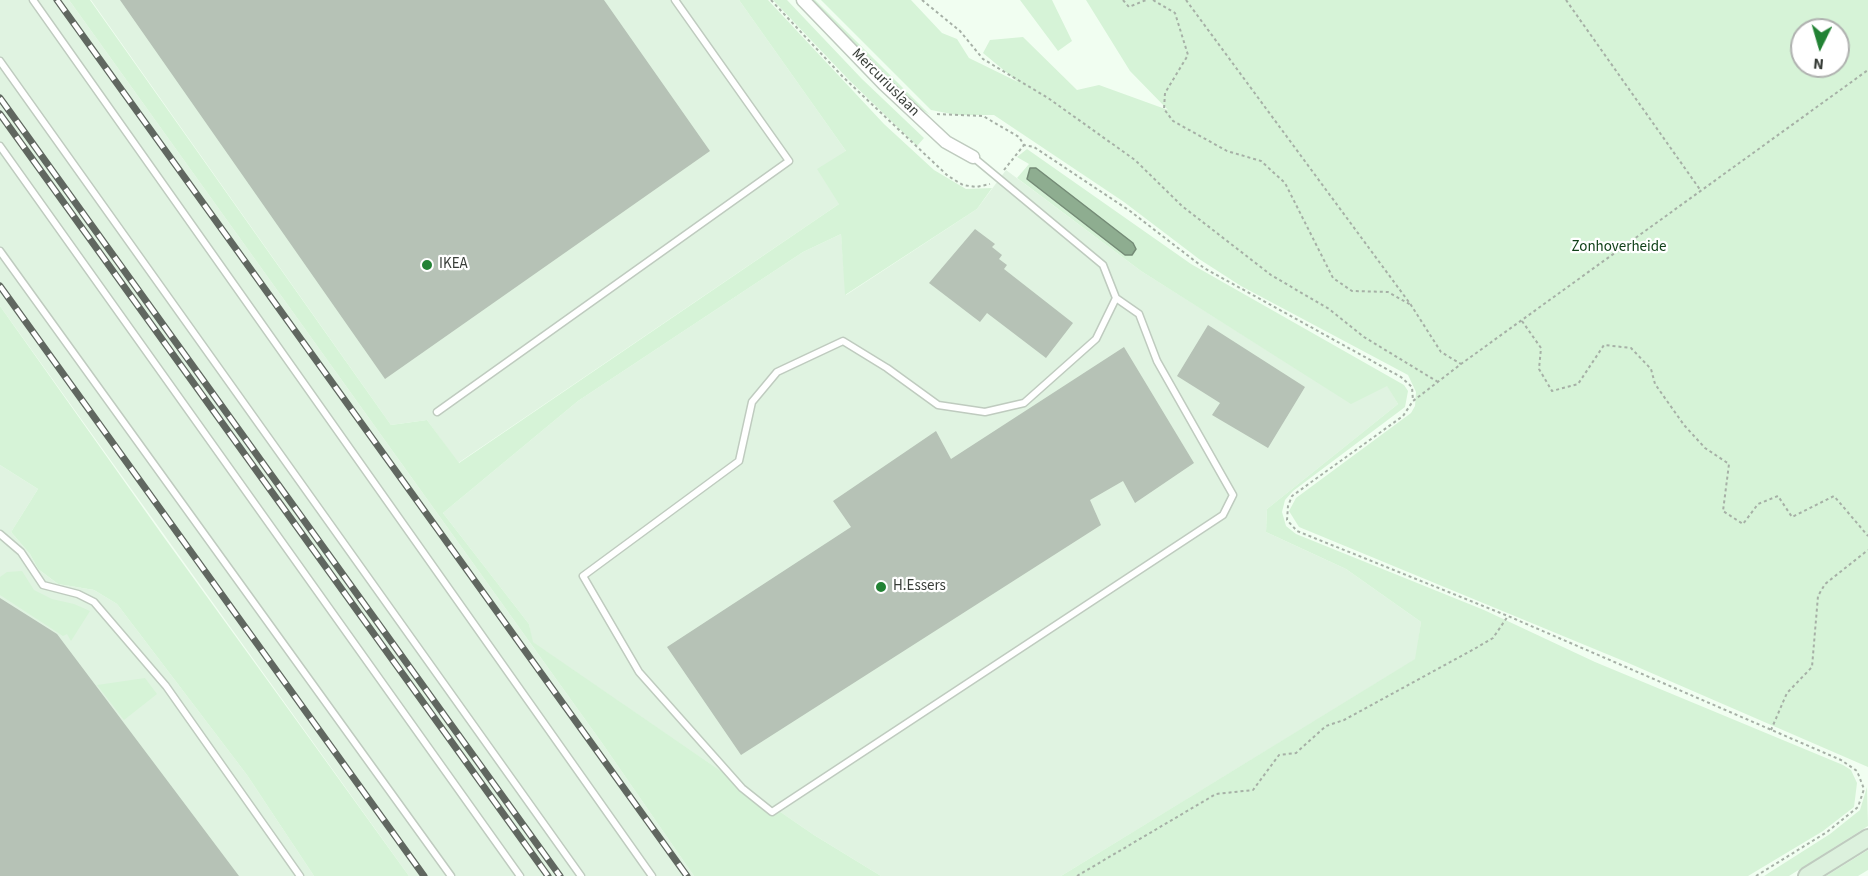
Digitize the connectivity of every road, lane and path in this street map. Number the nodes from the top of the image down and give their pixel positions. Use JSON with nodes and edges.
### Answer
{"nodes":[{"id":1,"x":33,"y":0,"type":"edge"},
{"id":2,"x":675,"y":0,"type":"edge"},
{"id":3,"x":803,"y":0,"type":"edge"},
{"id":4,"x":922,"y":0,"type":"edge"},
{"id":5,"x":1123,"y":0,"type":"edge"},
{"id":6,"x":1146,"y":0,"type":"edge"},
{"id":7,"x":1153,"y":0,"type":"edge"},
{"id":8,"x":1186,"y":0,"type":"edge"},
{"id":9,"x":1566,"y":0,"type":"edge"},
{"id":10,"x":0,"y":61,"type":"edge"},
{"id":11,"x":1868,"y":70,"type":"edge"},
{"id":12,"x":931,"y":113,"type":"dead end"},
{"id":13,"x":0,"y":146,"type":"edge"},
{"id":14,"x":973,"y":157,"type":"joint"},
{"id":15,"x":1701,"y":191,"type":"junction"},
{"id":16,"x":0,"y":251,"type":"edge"},
{"id":17,"x":1116,"y":298,"type":"junction"},
{"id":18,"x":1411,"y":305,"type":"junction"},
{"id":19,"x":1522,"y":321,"type":"junction"},
{"id":20,"x":1461,"y":364,"type":"junction"},
{"id":21,"x":1438,"y":382,"type":"junction"},
{"id":22,"x":1413,"y":401,"type":"junction"},
{"id":23,"x":437,"y":412,"type":"dead end"},
{"id":24,"x":0,"y":534,"type":"edge"},
{"id":25,"x":1868,"y":536,"type":"edge"},
{"id":26,"x":1868,"y":550,"type":"edge"},
{"id":27,"x":1509,"y":616,"type":"junction"},
{"id":28,"x":1771,"y":730,"type":"junction"},
{"id":29,"x":1868,"y":782,"type":"edge"},
{"id":30,"x":1862,"y":786,"type":"junction"},
{"id":31,"x":1868,"y":838,"type":"edge"},
{"id":32,"x":300,"y":876,"type":"edge"},
{"id":33,"x":452,"y":876,"type":"edge"},
{"id":34,"x":520,"y":876,"type":"edge"},
{"id":35,"x":581,"y":876,"type":"edge"},
{"id":36,"x":652,"y":876,"type":"edge"},
{"id":37,"x":1077,"y":876,"type":"edge"},
{"id":38,"x":1756,"y":876,"type":"edge"},
{"id":39,"x":1807,"y":876,"type":"edge"}],
"edges":[{"from":1,"to":36,"type":"lane"},
{"from":2,"to":23,"type":"lane"},
{"from":3,"to":14,"type":"street","name":"Mercuriuslaan"},
{"from":4,"to":21,"type":"path"},
{"from":5,"to":6,"type":"path"},
{"from":7,"to":18,"type":"path"},
{"from":8,"to":18,"type":"path"},
{"from":9,"to":15,"type":"path"},
{"from":10,"to":35,"type":"lane"},
{"from":11,"to":15,"type":"path"},
{"from":12,"to":22,"type":"path"},
{"from":13,"to":34,"type":"lane"},
{"from":14,"to":17,"type":"lane"},
{"from":15,"to":19,"type":"path"},
{"from":16,"to":33,"type":"lane"},
{"from":17,"to":17,"type":"lane"},
{"from":18,"to":20,"type":"path"},
{"from":19,"to":20,"type":"path"},
{"from":19,"to":25,"type":"path"},
{"from":20,"to":21,"type":"path"},
{"from":21,"to":22,"type":"path"},
{"from":22,"to":27,"type":"path"},
{"from":24,"to":32,"type":"lane"},
{"from":26,"to":28,"type":"path"},
{"from":27,"to":28,"type":"path"},
{"from":27,"to":37,"type":"path"},
{"from":28,"to":30,"type":"path"},
{"from":29,"to":30,"type":"path"},
{"from":30,"to":38,"type":"path"},
{"from":31,"to":39,"type":"main road"}]}
